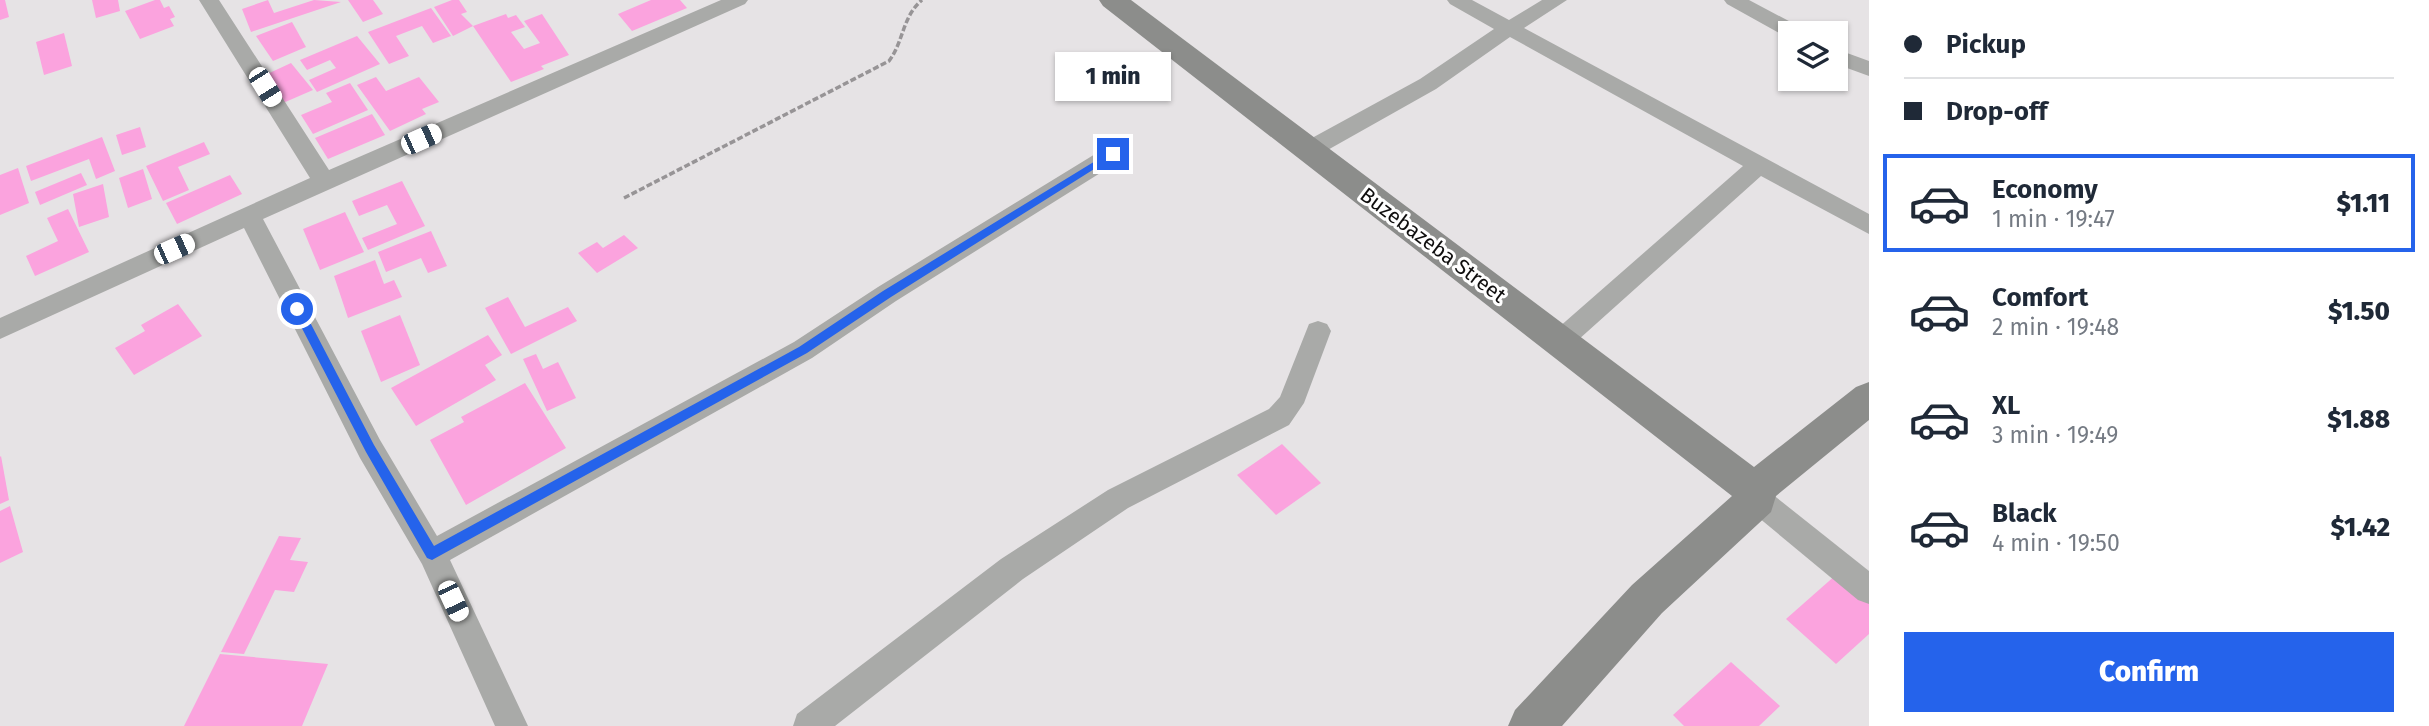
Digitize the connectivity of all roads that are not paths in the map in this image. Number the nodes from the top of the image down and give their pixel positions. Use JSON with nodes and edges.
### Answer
{"nodes":[{"id":1,"x":209,"y":0,"type":"edge"},
{"id":2,"x":738,"y":0,"type":"edge"},
{"id":3,"x":1113,"y":0,"type":"edge"},
{"id":4,"x":1457,"y":0,"type":"edge"},
{"id":5,"x":1557,"y":0,"type":"edge"},
{"id":6,"x":1734,"y":0,"type":"edge"},
{"id":7,"x":1778,"y":24,"type":"edge"},
{"id":8,"x":1511,"y":27,"type":"junction"},
{"id":9,"x":1848,"y":61,"type":"edge"},
{"id":10,"x":1869,"y":69,"type":"edge"},
{"id":11,"x":1309,"y":150,"type":"junction"},
{"id":12,"x":1113,"y":154,"type":"dead end"},
{"id":13,"x":1759,"y":165,"type":"junction"},
{"id":14,"x":324,"y":181,"type":"junction"},
{"id":15,"x":249,"y":215,"type":"junction"},
{"id":16,"x":1869,"y":225,"type":"edge"},
{"id":17,"x":0,"y":329,"type":"edge"},
{"id":18,"x":1318,"y":331,"type":"dead end"},
{"id":19,"x":1559,"y":341,"type":"junction"},
{"id":20,"x":1869,"y":398,"type":"edge"},
{"id":21,"x":1756,"y":495,"type":"junction"},
{"id":22,"x":432,"y":554,"type":"junction"},
{"id":23,"x":1869,"y":590,"type":"edge"},
{"id":24,"x":512,"y":726,"type":"edge"},
{"id":25,"x":809,"y":726,"type":"edge"},
{"id":26,"x":1531,"y":726,"type":"edge"}],
"edges":[{"from":1,"to":14,"type":"street"},
{"from":2,"to":14,"type":"street"},
{"from":3,"to":11,"type":"street","name":"Buzebazeba Street"},
{"from":4,"to":8,"type":"street"},
{"from":5,"to":8,"type":"street"},
{"from":6,"to":7,"type":"street"},
{"from":8,"to":11,"type":"street"},
{"from":8,"to":13,"type":"street"},
{"from":9,"to":10,"type":"street"},
{"from":11,"to":19,"type":"street","name":"Buzebazeba Street"},
{"from":12,"to":22,"type":"street"},
{"from":13,"to":16,"type":"street"},
{"from":13,"to":19,"type":"street"},
{"from":14,"to":15,"type":"street"},
{"from":15,"to":17,"type":"street"},
{"from":15,"to":22,"type":"street"},
{"from":18,"to":25,"type":"street"},
{"from":19,"to":21,"type":"street","name":"Buzebazeba Street"},
{"from":20,"to":21,"type":"street"},
{"from":21,"to":23,"type":"street"},
{"from":21,"to":26,"type":"street"},
{"from":22,"to":24,"type":"street"}]}
